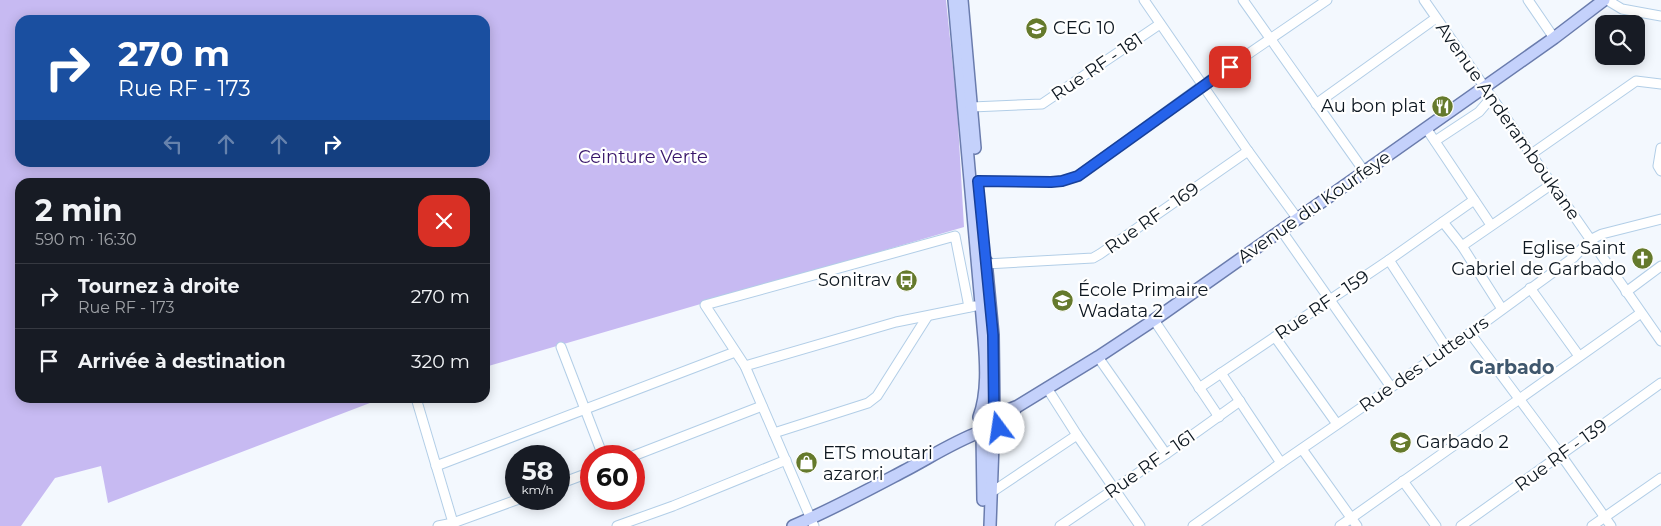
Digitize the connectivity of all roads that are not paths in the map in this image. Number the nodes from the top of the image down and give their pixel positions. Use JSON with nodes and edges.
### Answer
{"nodes":[{"id":1,"x":954,"y":0,"type":"edge"},
{"id":2,"x":962,"y":0,"type":"edge"},
{"id":3,"x":1144,"y":0,"type":"edge"},
{"id":4,"x":1243,"y":0,"type":"edge"},
{"id":5,"x":1327,"y":0,"type":"edge"},
{"id":6,"x":1424,"y":0,"type":"edge"},
{"id":7,"x":1528,"y":0,"type":"edge"},
{"id":8,"x":1606,"y":0,"type":"edge"},
{"id":9,"x":1661,"y":16,"type":"edge"},
{"id":10,"x":1436,"y":18,"type":"junction"},
{"id":11,"x":1160,"y":24,"type":"junction"},
{"id":12,"x":1554,"y":38,"type":"junction"},
{"id":13,"x":1271,"y":39,"type":"junction"},
{"id":14,"x":1661,"y":84,"type":"edge"},
{"id":15,"x":1203,"y":85,"type":"junction"},
{"id":16,"x":1484,"y":87,"type":"junction"},
{"id":17,"x":1491,"y":98,"type":"junction"},
{"id":18,"x":1316,"y":104,"type":"junction"},
{"id":19,"x":972,"y":107,"type":"junction"},
{"id":20,"x":969,"y":128,"type":"junction"},
{"id":21,"x":1426,"y":128,"type":"junction"},
{"id":22,"x":1435,"y":141,"type":"junction"},
{"id":23,"x":1661,"y":148,"type":"edge"},
{"id":24,"x":1248,"y":151,"type":"junction"},
{"id":25,"x":1530,"y":155,"type":"junction"},
{"id":26,"x":1364,"y":171,"type":"junction"},
{"id":27,"x":1661,"y":172,"type":"edge"},
{"id":28,"x":978,"y":181,"type":"junction"},
{"id":29,"x":1552,"y":184,"type":"junction"},
{"id":30,"x":1474,"y":200,"type":"junction"},
{"id":31,"x":1297,"y":218,"type":"junction"},
{"id":32,"x":1661,"y":218,"type":"edge"},
{"id":33,"x":1444,"y":222,"type":"junction"},
{"id":34,"x":1491,"y":225,"type":"junction"},
{"id":35,"x":1282,"y":230,"type":"junction"},
{"id":36,"x":1590,"y":240,"type":"junction"},
{"id":37,"x":1462,"y":246,"type":"junction"},
{"id":38,"x":1389,"y":260,"type":"junction"},
{"id":39,"x":986,"y":264,"type":"junction"},
{"id":40,"x":1661,"y":266,"type":"edge"},
{"id":41,"x":1530,"y":288,"type":"junction"},
{"id":42,"x":1626,"y":292,"type":"junction"},
{"id":43,"x":1330,"y":300,"type":"junction"},
{"id":44,"x":982,"y":304,"type":"junction"},
{"id":45,"x":969,"y":307,"type":"junction"},
{"id":46,"x":1502,"y":309,"type":"junction"},
{"id":47,"x":1641,"y":313,"type":"junction"},
{"id":48,"x":927,"y":317,"type":"junction"},
{"id":49,"x":1154,"y":320,"type":"junction"},
{"id":50,"x":1470,"y":333,"type":"junction"},
{"id":51,"x":1660,"y":336,"type":"edge"},
{"id":52,"x":1275,"y":337,"type":"junction"},
{"id":53,"x":561,"y":347,"type":"dead end"},
{"id":54,"x":1447,"y":349,"type":"junction"},
{"id":55,"x":735,"y":352,"type":"junction"},
{"id":56,"x":1579,"y":356,"type":"junction"},
{"id":57,"x":1098,"y":357,"type":"junction"},
{"id":58,"x":745,"y":366,"type":"junction"},
{"id":59,"x":1221,"y":373,"type":"junction"},
{"id":60,"x":1661,"y":383,"type":"edge"},
{"id":61,"x":1047,"y":388,"type":"junction"},
{"id":62,"x":1199,"y":388,"type":"junction"},
{"id":63,"x":1391,"y":388,"type":"junction"},
{"id":64,"x":1519,"y":400,"type":"junction"},
{"id":65,"x":1240,"y":401,"type":"junction"},
{"id":66,"x":417,"y":403,"type":"edge"},
{"id":67,"x":762,"y":406,"type":"junction"},
{"id":68,"x":585,"y":409,"type":"junction"},
{"id":69,"x":1219,"y":417,"type":"junction"},
{"id":70,"x":978,"y":418,"type":"junction"},
{"id":71,"x":996,"y":422,"type":"junction"},
{"id":72,"x":1337,"y":424,"type":"junction"},
{"id":73,"x":774,"y":433,"type":"junction"},
{"id":74,"x":981,"y":433,"type":"junction"},
{"id":75,"x":1077,"y":434,"type":"junction"},
{"id":76,"x":960,"y":440,"type":"junction"},
{"id":77,"x":599,"y":445,"type":"edge"},
{"id":78,"x":1302,"y":449,"type":"junction"},
{"id":79,"x":645,"y":451,"type":"edge"},
{"id":80,"x":1166,"y":454,"type":"junction"},
{"id":81,"x":1561,"y":455,"type":"junction"},
{"id":82,"x":786,"y":460,"type":"junction"},
{"id":83,"x":1281,"y":463,"type":"junction"},
{"id":84,"x":436,"y":466,"type":"junction"},
{"id":85,"x":983,"y":467,"type":"junction"},
{"id":86,"x":1661,"y":478,"type":"edge"},
{"id":87,"x":1403,"y":481,"type":"junction"},
{"id":88,"x":1115,"y":489,"type":"junction"},
{"id":89,"x":990,"y":491,"type":"junction"},
{"id":90,"x":505,"y":504,"type":"edge"},
{"id":91,"x":1605,"y":517,"type":"junction"},
{"id":92,"x":1352,"y":518,"type":"junction"},
{"id":93,"x":813,"y":522,"type":"edge"},
{"id":94,"x":453,"y":524,"type":"edge"},
{"id":95,"x":438,"y":526,"type":"edge"},
{"id":96,"x":617,"y":526,"type":"edge"},
{"id":97,"x":793,"y":526,"type":"edge"},
{"id":98,"x":983,"y":526,"type":"edge"},
{"id":99,"x":990,"y":526,"type":"edge"},
{"id":100,"x":1060,"y":526,"type":"edge"},
{"id":101,"x":1140,"y":526,"type":"edge"},
{"id":102,"x":1194,"y":526,"type":"edge"},
{"id":103,"x":1340,"y":526,"type":"edge"},
{"id":104,"x":1358,"y":526,"type":"edge"},
{"id":105,"x":1436,"y":526,"type":"edge"},
{"id":106,"x":1461,"y":526,"type":"edge"},
{"id":107,"x":1592,"y":526,"type":"edge"},
{"id":108,"x":1611,"y":526,"type":"edge"}],
"edges":[{"from":1,"to":20,"type":"main road"},
{"from":2,"to":19,"type":"main road"},
{"from":3,"to":11,"type":"street"},
{"from":4,"to":13,"type":"street"},
{"from":5,"to":13,"type":"street"},
{"from":6,"to":10,"type":"street","name":"Avenue Anderamboukane"},
{"from":7,"to":12,"type":"street"},
{"from":8,"to":9,"type":"street"},
{"from":8,"to":12,"type":"main road","name":"Avenue du Kourfeye"},
{"from":10,"to":16,"type":"street","name":"Avenue Anderamboukane"},
{"from":10,"to":18,"type":"street"},
{"from":11,"to":15,"type":"street"},
{"from":11,"to":19,"type":"street","name":"Rue RF - 181"},
{"from":12,"to":16,"type":"main road","name":"Avenue du Kourfeye"},
{"from":13,"to":15,"type":"street"},
{"from":13,"to":18,"type":"street"},
{"from":14,"to":25,"type":"street"},
{"from":15,"to":24,"type":"street"},
{"from":15,"to":28,"type":"street"},
{"from":16,"to":17,"type":"street","name":"Avenue Anderamboukane"},
{"from":16,"to":21,"type":"main road","name":"Avenue du Kourfeye"},
{"from":17,"to":22,"type":"street"},
{"from":17,"to":25,"type":"street","name":"Avenue Anderamboukane"},
{"from":18,"to":26,"type":"street"},
{"from":19,"to":20,"type":"main road"},
{"from":20,"to":28,"type":"main road"},
{"from":20,"to":44,"type":"main road"},
{"from":21,"to":22,"type":"street"},
{"from":21,"to":26,"type":"main road","name":"Avenue du Kourfeye"},
{"from":22,"to":30,"type":"street"},
{"from":23,"to":27,"type":"street"},
{"from":24,"to":31,"type":"street"},
{"from":24,"to":39,"type":"street","name":"Rue RF - 169"},
{"from":25,"to":29,"type":"street","name":"Avenue Anderamboukane"},
{"from":26,"to":31,"type":"main road","name":"Avenue du Kourfeye"},
{"from":28,"to":39,"type":"main road"},
{"from":29,"to":34,"type":"street"},
{"from":29,"to":36,"type":"street","name":"Avenue Anderamboukane"},
{"from":30,"to":33,"type":"street","name":"Rue RF - 159"},
{"from":30,"to":34,"type":"street"},
{"from":31,"to":35,"type":"main road","name":"Avenue du Kourfeye"},
{"from":32,"to":36,"type":"street","name":"Rue des Lutteurs"},
{"from":33,"to":37,"type":"street"},
{"from":33,"to":38,"type":"street","name":"Rue RF - 159"},
{"from":34,"to":37,"type":"street"},
{"from":35,"to":43,"type":"street"},
{"from":35,"to":49,"type":"main road","name":"Avenue du Kourfeye"},
{"from":36,"to":41,"type":"street","name":"Rue des Lutteurs"},
{"from":36,"to":42,"type":"street","name":"Avenue Anderamboukane"},
{"from":37,"to":46,"type":"street"},
{"from":38,"to":43,"type":"street","name":"Rue RF - 159"},
{"from":38,"to":54,"type":"street"},
{"from":39,"to":71,"type":"main road"},
{"from":40,"to":42,"type":"street"},
{"from":41,"to":46,"type":"street","name":"Rue des Lutteurs"},
{"from":41,"to":56,"type":"street"},
{"from":42,"to":47,"type":"street","name":"Avenue Anderamboukane"},
{"from":43,"to":52,"type":"street","name":"Rue RF - 159"},
{"from":43,"to":63,"type":"street"},
{"from":44,"to":45,"type":"street"},
{"from":44,"to":70,"type":"main road"},
{"from":45,"to":48,"type":"street"},
{"from":45,"to":55,"type":"street"},
{"from":46,"to":50,"type":"street","name":"Rue des Lutteurs"},
{"from":47,"to":51,"type":"street","name":"Avenue Anderamboukane"},
{"from":47,"to":56,"type":"street"},
{"from":48,"to":58,"type":"street"},
{"from":48,"to":73,"type":"street"},
{"from":49,"to":57,"type":"main road","name":"Avenue du Kourfeye"},
{"from":49,"to":62,"type":"street"},
{"from":50,"to":54,"type":"street","name":"Rue des Lutteurs"},
{"from":50,"to":64,"type":"street"},
{"from":52,"to":59,"type":"street","name":"Rue RF - 159"},
{"from":52,"to":72,"type":"street"},
{"from":53,"to":68,"type":"street"},
{"from":54,"to":63,"type":"street","name":"Rue des Lutteurs"},
{"from":55,"to":58,"type":"street"},
{"from":55,"to":68,"type":"street"},
{"from":56,"to":64,"type":"street"},
{"from":57,"to":61,"type":"main road","name":"Avenue du Kourfeye"},
{"from":57,"to":80,"type":"street"},
{"from":58,"to":67,"type":"street"},
{"from":59,"to":62,"type":"street","name":"Rue RF - 159"},
{"from":59,"to":65,"type":"street"},
{"from":60,"to":81,"type":"street","name":"Rue RF - 139"},
{"from":61,"to":71,"type":"main road","name":"Avenue du Kourfeye"},
{"from":61,"to":75,"type":"street"},
{"from":62,"to":69,"type":"street"},
{"from":63,"to":72,"type":"street","name":"Rue des Lutteurs"},
{"from":64,"to":81,"type":"street"},
{"from":64,"to":87,"type":"street"},
{"from":65,"to":69,"type":"street","name":"Rue RF - 161"},
{"from":65,"to":83,"type":"street"},
{"from":66,"to":84,"type":"street"},
{"from":67,"to":73,"type":"street"},
{"from":67,"to":79,"type":"street"},
{"from":68,"to":77,"type":"street"},
{"from":68,"to":84,"type":"street"},
{"from":69,"to":80,"type":"street","name":"Rue RF - 161"},
{"from":70,"to":71,"type":"main road"},
{"from":70,"to":74,"type":"main road"},
{"from":70,"to":76,"type":"main road"},
{"from":71,"to":74,"type":"main road"},
{"from":71,"to":89,"type":"main road"},
{"from":72,"to":78,"type":"street","name":"Rue des Lutteurs"},
{"from":73,"to":82,"type":"street"},
{"from":74,"to":76,"type":"main road"},
{"from":74,"to":85,"type":"main road"},
{"from":75,"to":88,"type":"street"},
{"from":75,"to":89,"type":"street"},
{"from":76,"to":85,"type":"main road"},
{"from":76,"to":93,"type":"main road"},
{"from":78,"to":83,"type":"street","name":"Rue des Lutteurs"},
{"from":78,"to":92,"type":"street"},
{"from":80,"to":88,"type":"street","name":"Rue RF - 161"},
{"from":81,"to":91,"type":"street"},
{"from":81,"to":106,"type":"street","name":"Rue RF - 139"},
{"from":82,"to":93,"type":"street"},
{"from":82,"to":96,"type":"street"},
{"from":83,"to":102,"type":"street","name":"Rue des Lutteurs"},
{"from":84,"to":94,"type":"street"},
{"from":85,"to":98,"type":"main road"},
{"from":86,"to":91,"type":"street"},
{"from":87,"to":92,"type":"street"},
{"from":87,"to":105,"type":"street"},
{"from":88,"to":100,"type":"street","name":"Rue RF - 161"},
{"from":88,"to":101,"type":"street"},
{"from":89,"to":99,"type":"main road"},
{"from":90,"to":94,"type":"street"},
{"from":91,"to":107,"type":"street"},
{"from":91,"to":108,"type":"street"},
{"from":92,"to":103,"type":"street"},
{"from":92,"to":104,"type":"street"},
{"from":93,"to":97,"type":"main road"},
{"from":94,"to":95,"type":"street"}]}
